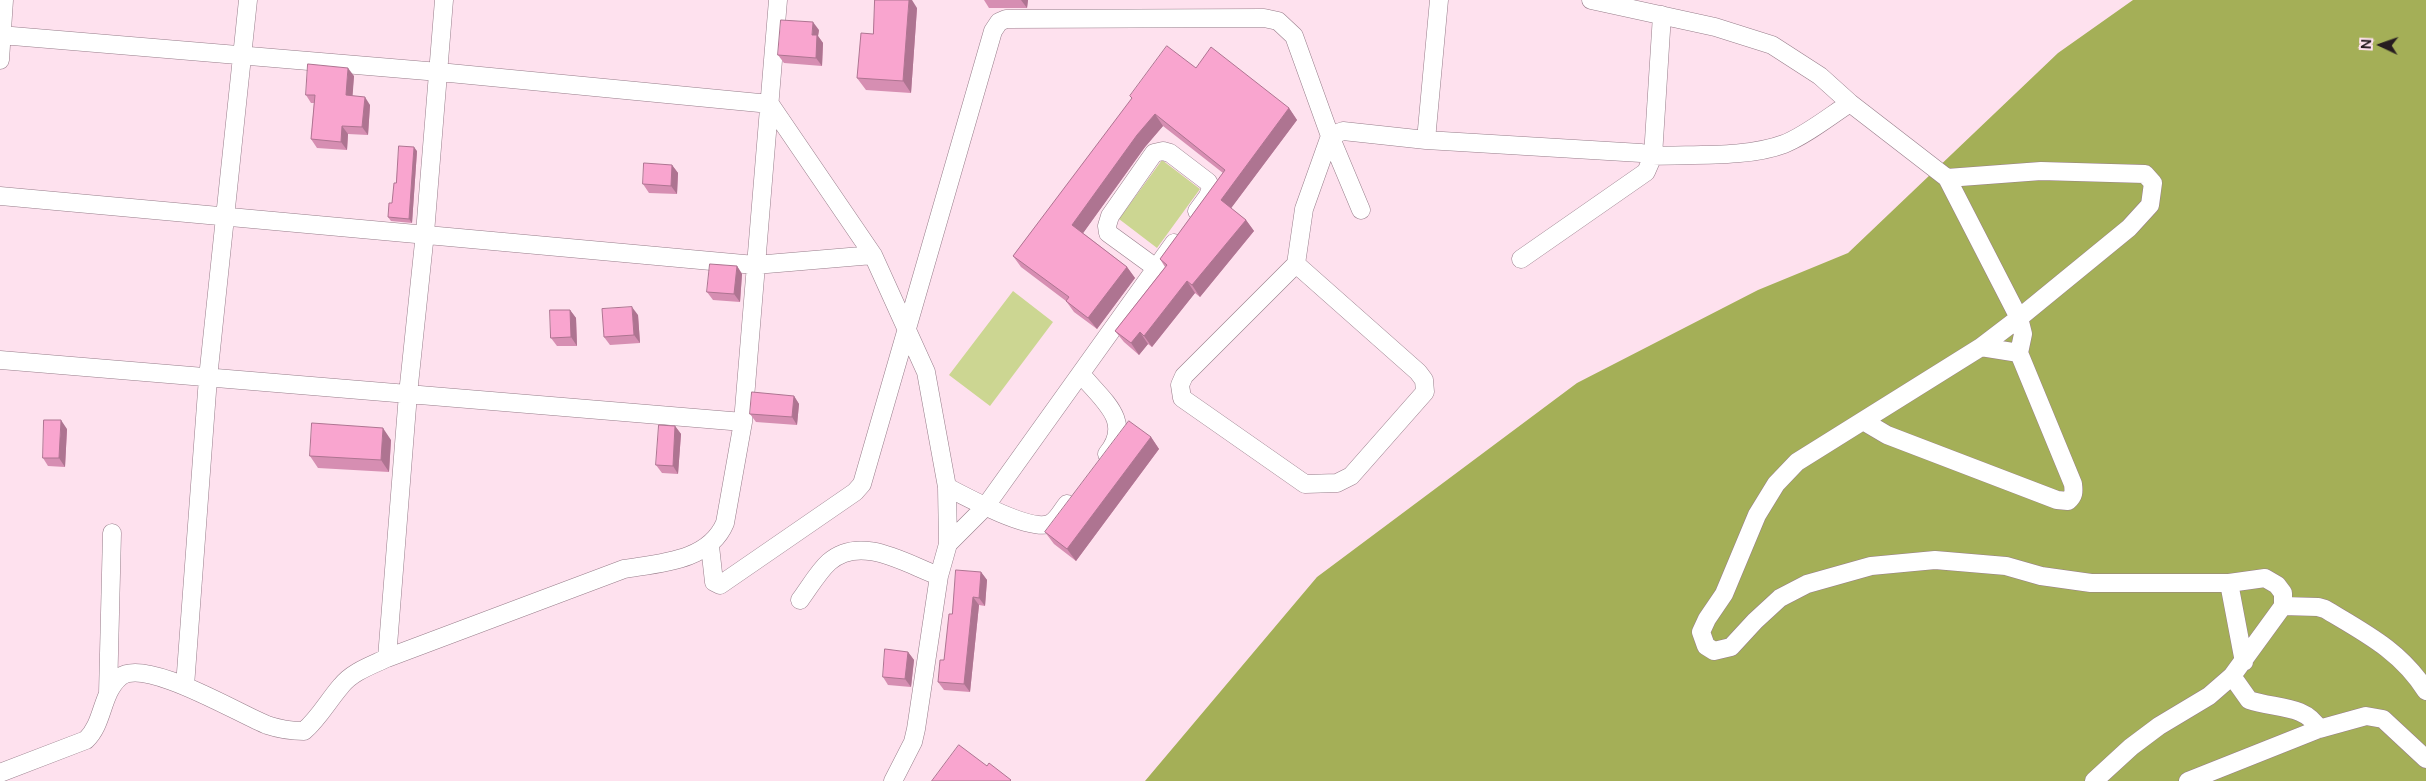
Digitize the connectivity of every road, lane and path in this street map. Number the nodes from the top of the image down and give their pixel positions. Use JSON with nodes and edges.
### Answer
{"nodes":[{"id":1,"x":4,"y":0,"type":"edge"},
{"id":2,"x":248,"y":0,"type":"edge"},
{"id":3,"x":444,"y":0,"type":"edge"},
{"id":4,"x":778,"y":0,"type":"edge"},
{"id":5,"x":1439,"y":0,"type":"edge"},
{"id":6,"x":1591,"y":0,"type":"edge"},
{"id":7,"x":1662,"y":15,"type":"junction"},
{"id":8,"x":1,"y":36,"type":"edge"},
{"id":9,"x":243,"y":57,"type":"junction"},
{"id":10,"x":0,"y":60,"type":"edge"},
{"id":11,"x":439,"y":72,"type":"junction"},
{"id":12,"x":770,"y":104,"type":"junction"},
{"id":13,"x":1850,"y":104,"type":"junction"},
{"id":14,"x":1330,"y":136,"type":"junction"},
{"id":15,"x":1426,"y":140,"type":"junction"},
{"id":16,"x":1653,"y":156,"type":"junction"},
{"id":17,"x":1947,"y":178,"type":"junction"},
{"id":18,"x":0,"y":196,"type":"edge"},
{"id":19,"x":1361,"y":210,"type":"dead end"},
{"id":20,"x":226,"y":215,"type":"junction"},
{"id":21,"x":426,"y":233,"type":"junction"},
{"id":22,"x":873,"y":255,"type":"junction"},
{"id":23,"x":1522,"y":259,"type":"dead end"},
{"id":24,"x":1296,"y":264,"type":"junction"},
{"id":25,"x":755,"y":265,"type":"junction"},
{"id":26,"x":1156,"y":268,"type":"junction"},
{"id":27,"x":2019,"y":318,"type":"junction"},
{"id":28,"x":907,"y":332,"type":"junction"},
{"id":29,"x":1981,"y":347,"type":"junction"},
{"id":30,"x":2019,"y":353,"type":"junction"},
{"id":31,"x":0,"y":360,"type":"edge"},
{"id":32,"x":1081,"y":374,"type":"junction"},
{"id":33,"x":208,"y":378,"type":"junction"},
{"id":34,"x":408,"y":394,"type":"junction"},
{"id":35,"x":744,"y":422,"type":"junction"},
{"id":36,"x":1865,"y":422,"type":"junction"},
{"id":37,"x":1097,"y":468,"type":"edge"},
{"id":38,"x":947,"y":487,"type":"junction"},
{"id":39,"x":1078,"y":491,"type":"edge"},
{"id":40,"x":985,"y":508,"type":"junction"},
{"id":41,"x":112,"y":533,"type":"dead end"},
{"id":42,"x":948,"y":544,"type":"junction"},
{"id":43,"x":710,"y":546,"type":"junction"},
{"id":44,"x":939,"y":576,"type":"junction"},
{"id":45,"x":2229,"y":583,"type":"junction"},
{"id":46,"x":800,"y":600,"type":"dead end"},
{"id":47,"x":2283,"y":606,"type":"junction"},
{"id":48,"x":386,"y":658,"type":"junction"},
{"id":49,"x":2244,"y":662,"type":"junction"},
{"id":50,"x":2232,"y":676,"type":"junction"},
{"id":51,"x":185,"y":686,"type":"junction"},
{"id":52,"x":2426,"y":691,"type":"edge"},
{"id":53,"x":108,"y":694,"type":"junction"},
{"id":54,"x":2319,"y":729,"type":"junction"},
{"id":55,"x":2426,"y":759,"type":"edge"},
{"id":56,"x":0,"y":773,"type":"edge"},
{"id":57,"x":893,"y":781,"type":"edge"},
{"id":58,"x":2094,"y":781,"type":"edge"},
{"id":59,"x":2188,"y":781,"type":"edge"}],
"edges":[{"from":1,"to":8,"type":"street"},
{"from":2,"to":9,"type":"street"},
{"from":3,"to":11,"type":"street"},
{"from":4,"to":12,"type":"street"},
{"from":5,"to":15,"type":"street"},
{"from":6,"to":7,"type":"street"},
{"from":7,"to":13,"type":"street"},
{"from":7,"to":16,"type":"street"},
{"from":8,"to":9,"type":"street"},
{"from":8,"to":10,"type":"street"},
{"from":9,"to":11,"type":"street"},
{"from":9,"to":20,"type":"street"},
{"from":11,"to":12,"type":"street"},
{"from":11,"to":21,"type":"street"},
{"from":12,"to":22,"type":"street"},
{"from":12,"to":25,"type":"street"},
{"from":13,"to":16,"type":"street"},
{"from":13,"to":17,"type":"street"},
{"from":14,"to":15,"type":"street"},
{"from":14,"to":19,"type":"street"},
{"from":14,"to":24,"type":"street"},
{"from":14,"to":28,"type":"street"},
{"from":15,"to":16,"type":"street"},
{"from":16,"to":23,"type":"street"},
{"from":17,"to":27,"type":"street"},
{"from":17,"to":27,"type":"street"},
{"from":18,"to":20,"type":"street"},
{"from":20,"to":21,"type":"street"},
{"from":20,"to":33,"type":"street"},
{"from":21,"to":25,"type":"street"},
{"from":21,"to":34,"type":"street"},
{"from":22,"to":25,"type":"street"},
{"from":22,"to":28,"type":"street"},
{"from":24,"to":24,"type":"street"},
{"from":25,"to":35,"type":"street"},
{"from":26,"to":26,"type":"street"},
{"from":26,"to":32,"type":"street"},
{"from":27,"to":29,"type":"street"},
{"from":27,"to":30,"type":"street"},
{"from":28,"to":38,"type":"street"},
{"from":28,"to":43,"type":"street"},
{"from":29,"to":30,"type":"street"},
{"from":29,"to":36,"type":"street"},
{"from":30,"to":36,"type":"street"},
{"from":31,"to":33,"type":"street"},
{"from":32,"to":37,"type":"street"},
{"from":32,"to":40,"type":"street"},
{"from":33,"to":34,"type":"street"},
{"from":33,"to":51,"type":"street"},
{"from":34,"to":35,"type":"street"},
{"from":34,"to":48,"type":"street"},
{"from":35,"to":43,"type":"street"},
{"from":36,"to":45,"type":"street"},
{"from":38,"to":40,"type":"street"},
{"from":38,"to":42,"type":"street"},
{"from":39,"to":40,"type":"street"},
{"from":40,"to":42,"type":"street"},
{"from":41,"to":53,"type":"street"},
{"from":42,"to":44,"type":"street"},
{"from":43,"to":48,"type":"street"},
{"from":44,"to":46,"type":"street"},
{"from":44,"to":57,"type":"street"},
{"from":45,"to":47,"type":"street"},
{"from":45,"to":49,"type":"street"},
{"from":47,"to":49,"type":"street"},
{"from":47,"to":52,"type":"street"},
{"from":48,"to":51,"type":"street"},
{"from":49,"to":50,"type":"street"},
{"from":50,"to":54,"type":"street"},
{"from":50,"to":58,"type":"street"},
{"from":51,"to":53,"type":"street"},
{"from":53,"to":56,"type":"street"},
{"from":54,"to":55,"type":"street"},
{"from":54,"to":59,"type":"street"}]}
